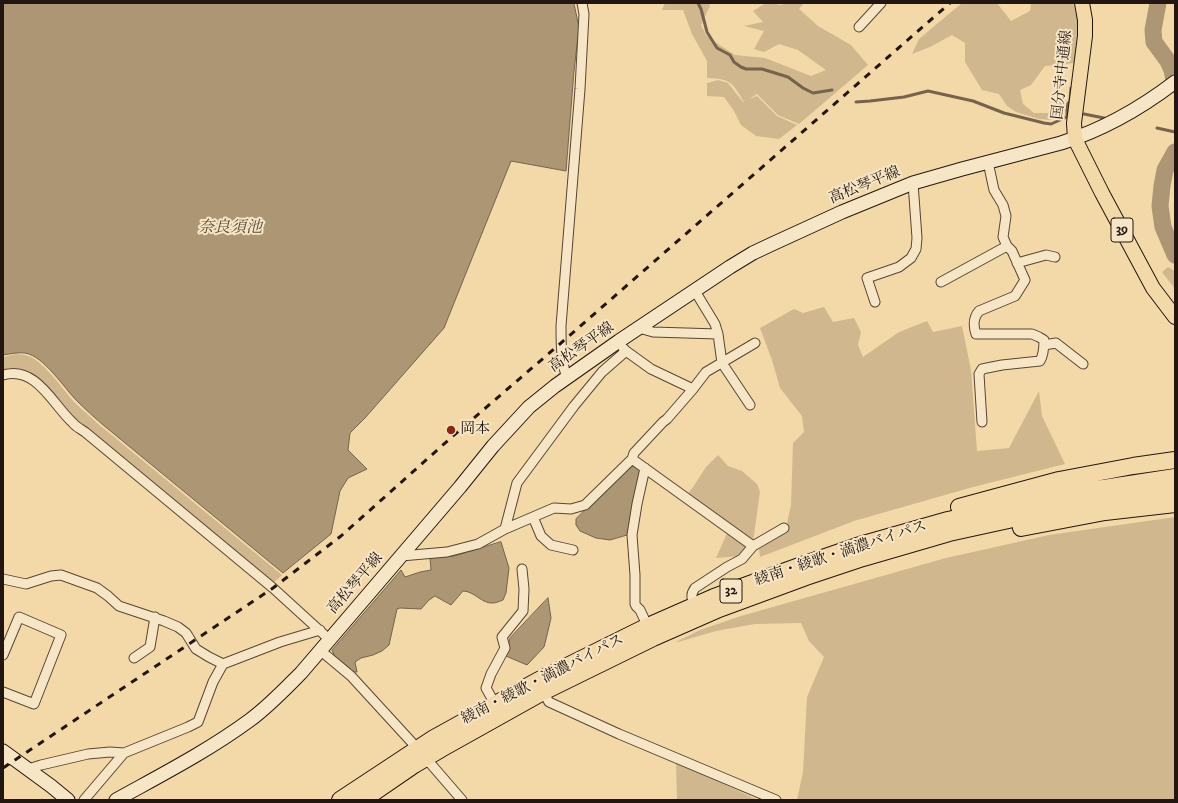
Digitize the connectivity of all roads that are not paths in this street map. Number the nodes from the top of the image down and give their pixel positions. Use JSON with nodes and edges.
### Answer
{"nodes":[{"id":1,"x":582,"y":3,"type":"edge"},
{"id":2,"x":881,"y":3,"type":"edge"},
{"id":3,"x":1082,"y":3,"type":"edge"},
{"id":4,"x":859,"y":27,"type":"dead end"},
{"id":5,"x":1170,"y":86,"type":"edge"},
{"id":6,"x":1075,"y":139,"type":"junction"},
{"id":7,"x":988,"y":162,"type":"junction"},
{"id":8,"x":914,"y":183,"type":"junction"},
{"id":9,"x":1007,"y":246,"type":"junction"},
{"id":10,"x":1055,"y":257,"type":"dead end"},
{"id":11,"x":1017,"y":263,"type":"junction"},
{"id":12,"x":941,"y":282,"type":"dead end"},
{"id":13,"x":695,"y":291,"type":"junction"},
{"id":14,"x":875,"y":302,"type":"dead end"},
{"id":15,"x":1175,"y":317,"type":"edge"},
{"id":16,"x":639,"y":328,"type":"junction"},
{"id":17,"x":718,"y":334,"type":"junction"},
{"id":18,"x":754,"y":343,"type":"dead end"},
{"id":19,"x":1044,"y":345,"type":"junction"},
{"id":20,"x":622,"y":346,"type":"junction"},
{"id":21,"x":722,"y":363,"type":"junction"},
{"id":22,"x":1083,"y":364,"type":"dead end"},
{"id":23,"x":3,"y":375,"type":"edge"},
{"id":24,"x":567,"y":378,"type":"junction"},
{"id":25,"x":694,"y":389,"type":"junction"},
{"id":26,"x":750,"y":404,"type":"dead end"},
{"id":27,"x":982,"y":422,"type":"dead end"},
{"id":28,"x":632,"y":459,"type":"junction"},
{"id":29,"x":1175,"y":460,"type":"edge"},
{"id":30,"x":645,"y":468,"type":"junction"},
{"id":31,"x":1168,"y":484,"type":"edge"},
{"id":32,"x":1175,"y":504,"type":"edge"},
{"id":33,"x":533,"y":517,"type":"junction"},
{"id":34,"x":784,"y":528,"type":"dead end"},
{"id":35,"x":505,"y":529,"type":"junction"},
{"id":36,"x":753,"y":546,"type":"junction"},
{"id":37,"x":573,"y":550,"type":"dead end"},
{"id":38,"x":401,"y":556,"type":"junction"},
{"id":39,"x":522,"y":569,"type":"dead end"},
{"id":40,"x":3,"y":579,"type":"edge"},
{"id":41,"x":717,"y":603,"type":"junction"},
{"id":42,"x":694,"y":606,"type":"junction"},
{"id":43,"x":155,"y":617,"type":"junction"},
{"id":44,"x":320,"y":630,"type":"junction"},
{"id":45,"x":651,"y":632,"type":"junction"},
{"id":46,"x":330,"y":640,"type":"junction"},
{"id":47,"x":320,"y":651,"type":"junction"},
{"id":48,"x":3,"y":655,"type":"edge"},
{"id":49,"x":134,"y":658,"type":"dead end"},
{"id":50,"x":223,"y":664,"type":"junction"},
{"id":51,"x":540,"y":687,"type":"junction"},
{"id":52,"x":3,"y":692,"type":"edge"},
{"id":53,"x":495,"y":704,"type":"junction"},
{"id":54,"x":124,"y":753,"type":"junction"},
{"id":55,"x":422,"y":753,"type":"junction"},
{"id":56,"x":6,"y":757,"type":"edge"},
{"id":57,"x":28,"y":769,"type":"junction"},
{"id":58,"x":68,"y":800,"type":"edge"},
{"id":59,"x":84,"y":800,"type":"edge"},
{"id":60,"x":116,"y":800,"type":"edge"},
{"id":61,"x":340,"y":800,"type":"edge"},
{"id":62,"x":363,"y":800,"type":"edge"},
{"id":63,"x":462,"y":800,"type":"edge"},
{"id":64,"x":776,"y":800,"type":"edge"}],
"edges":[{"from":1,"to":24,"type":"street"},
{"from":2,"to":4,"type":"street"},
{"from":3,"to":6,"type":"main road","name":"国分寺中通線","number":"39"},
{"from":5,"to":6,"type":"main road","name":"高松琴平線"},
{"from":6,"to":7,"type":"main road","name":"高松琴平線"},
{"from":6,"to":15,"type":"main road","name":"国分寺中通線","number":"39"},
{"from":7,"to":8,"type":"main road","name":"高松琴平線"},
{"from":7,"to":9,"type":"street"},
{"from":8,"to":13,"type":"main road","name":"高松琴平線"},
{"from":8,"to":14,"type":"street"},
{"from":9,"to":11,"type":"street"},
{"from":9,"to":12,"type":"street"},
{"from":10,"to":11,"type":"street"},
{"from":11,"to":19,"type":"street"},
{"from":13,"to":16,"type":"main road","name":"高松琴平線"},
{"from":13,"to":17,"type":"street"},
{"from":16,"to":17,"type":"street"},
{"from":16,"to":20,"type":"main road","name":"高松琴平線"},
{"from":17,"to":21,"type":"street"},
{"from":18,"to":21,"type":"street"},
{"from":19,"to":22,"type":"street"},
{"from":19,"to":27,"type":"street"},
{"from":20,"to":24,"type":"main road","name":"高松琴平線"},
{"from":20,"to":25,"type":"street"},
{"from":20,"to":35,"type":"street"},
{"from":21,"to":25,"type":"street"},
{"from":21,"to":26,"type":"street"},
{"from":23,"to":44,"type":"street"},
{"from":24,"to":38,"type":"main road","name":"高松琴平線"},
{"from":25,"to":28,"type":"street"},
{"from":28,"to":30,"type":"street"},
{"from":28,"to":33,"type":"street"},
{"from":29,"to":41,"type":"highway"},
{"from":30,"to":36,"type":"street"},
{"from":30,"to":45,"type":"street"},
{"from":31,"to":41,"type":"highway","name":"綾南・綾歌・満濃バイパス","number":"32"},
{"from":32,"to":41,"type":"highway"},
{"from":33,"to":35,"type":"street"},
{"from":33,"to":37,"type":"street"},
{"from":34,"to":36,"type":"street"},
{"from":35,"to":38,"type":"street"},
{"from":36,"to":42,"type":"street"},
{"from":38,"to":46,"type":"main road","name":"高松琴平線"},
{"from":39,"to":53,"type":"street"},
{"from":40,"to":43,"type":"street"},
{"from":41,"to":42,"type":"highway","name":"綾南・綾歌・満濃バイパス","number":"32"},
{"from":41,"to":45,"type":"highway","name":"綾南・綾歌・満濃バイパス","number":"32"},
{"from":42,"to":45,"type":"highway","name":"綾南・綾歌・満濃バイパス","number":"32"},
{"from":43,"to":49,"type":"street"},
{"from":43,"to":50,"type":"street"},
{"from":44,"to":46,"type":"street"},
{"from":44,"to":50,"type":"street"},
{"from":45,"to":51,"type":"highway","name":"綾南・綾歌・満濃バイパス","number":"32"},
{"from":46,"to":47,"type":"main road","name":"高松琴平線"},
{"from":47,"to":55,"type":"street"},
{"from":47,"to":60,"type":"main road","name":"高松琴平線"},
{"from":48,"to":52,"type":"street"},
{"from":50,"to":54,"type":"street"},
{"from":51,"to":53,"type":"highway","name":"綾南・綾歌・満濃バイパス","number":"32"},
{"from":51,"to":55,"type":"highway","name":"綾南・綾歌・満濃バイパス","number":"32"},
{"from":51,"to":64,"type":"street"},
{"from":53,"to":55,"type":"highway","name":"綾南・綾歌・満濃バイパス","number":"32"},
{"from":54,"to":57,"type":"street"},
{"from":54,"to":59,"type":"street"},
{"from":55,"to":61,"type":"highway","name":"綾南・綾歌・満濃バイパス","number":"32"},
{"from":55,"to":62,"type":"highway","name":"綾南・綾歌・満濃バイパス","number":"32"},
{"from":55,"to":63,"type":"street"},
{"from":56,"to":57,"type":"main road"},
{"from":57,"to":58,"type":"main road"}]}
